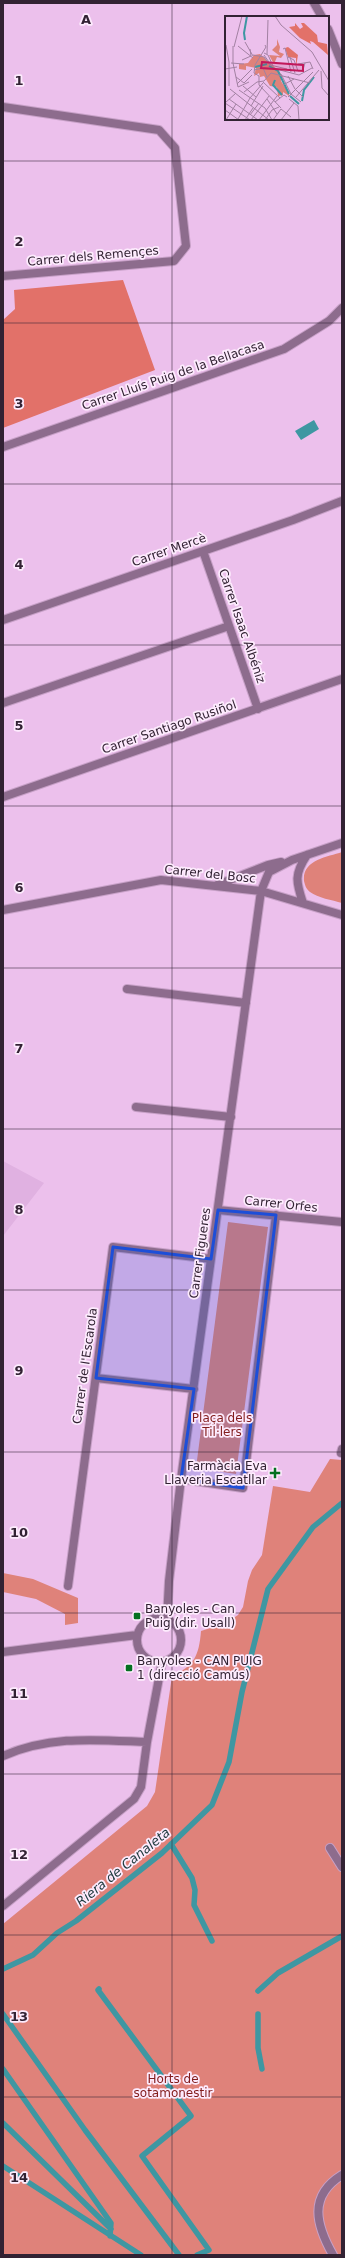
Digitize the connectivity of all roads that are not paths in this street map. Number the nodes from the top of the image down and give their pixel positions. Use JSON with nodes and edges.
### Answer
{"nodes":[{"id":1,"x":314,"y":3,"type":"edge"},
{"id":2,"x":321,"y":16,"type":"edge"},
{"id":3,"x":329,"y":32,"type":"edge"},
{"id":4,"x":342,"y":64,"type":"edge"},
{"id":5,"x":3,"y":107,"type":"edge"},
{"id":6,"x":3,"y":276,"type":"edge"},
{"id":7,"x":342,"y":308,"type":"edge"},
{"id":8,"x":3,"y":447,"type":"edge"},
{"id":9,"x":342,"y":501,"type":"edge"},
{"id":10,"x":203,"y":551,"type":"junction"},
{"id":11,"x":3,"y":620,"type":"edge"},
{"id":12,"x":229,"y":626,"type":"junction"},
{"id":13,"x":342,"y":679,"type":"edge"},
{"id":14,"x":3,"y":703,"type":"edge"},
{"id":15,"x":258,"y":708,"type":"junction"},
{"id":16,"x":3,"y":797,"type":"edge"},
{"id":17,"x":342,"y":843,"type":"edge"},
{"id":18,"x":307,"y":855,"type":"junction"},
{"id":19,"x":292,"y":860,"type":"junction"},
{"id":20,"x":216,"y":886,"type":"junction"},
{"id":21,"x":262,"y":891,"type":"junction"},
{"id":22,"x":303,"y":903,"type":"junction"},
{"id":23,"x":4,"y":912,"type":"edge"},
{"id":24,"x":342,"y":916,"type":"edge"},
{"id":25,"x":127,"y":988,"type":"dead end"},
{"id":26,"x":246,"y":1003,"type":"junction"},
{"id":27,"x":136,"y":1107,"type":"dead end"},
{"id":28,"x":231,"y":1117,"type":"junction"},
{"id":29,"x":218,"y":1210,"type":"junction"},
{"id":30,"x":276,"y":1215,"type":"junction"},
{"id":31,"x":342,"y":1222,"type":"edge"},
{"id":32,"x":211,"y":1259,"type":"junction"},
{"id":33,"x":96,"y":1378,"type":"junction"},
{"id":34,"x":194,"y":1389,"type":"junction"},
{"id":35,"x":342,"y":1449,"type":"edge"},
{"id":36,"x":342,"y":1453,"type":"edge"},
{"id":37,"x":181,"y":1479,"type":"junction"},
{"id":38,"x":68,"y":1586,"type":"dead end"},
{"id":39,"x":167,"y":1619,"type":"junction"},
{"id":40,"x":137,"y":1635,"type":"junction"},
{"id":41,"x":3,"y":1652,"type":"edge"},
{"id":42,"x":162,"y":1662,"type":"junction"},
{"id":43,"x":147,"y":1742,"type":"junction"},
{"id":44,"x":3,"y":1756,"type":"edge"},
{"id":45,"x":330,"y":1848,"type":"dead end"},
{"id":46,"x":342,"y":1867,"type":"edge"},
{"id":47,"x":3,"y":1906,"type":"edge"},
{"id":48,"x":342,"y":2175,"type":"edge"},
{"id":49,"x":333,"y":2255,"type":"edge"}],
"edges":[{"from":1,"to":2,"type":"street"},
{"from":3,"to":4,"type":"street"},
{"from":5,"to":6,"type":"street","name":"Carrer dels Remençes"},
{"from":7,"to":8,"type":"street","name":"Carrer Lluís Puig de la Bellacasa"},
{"from":9,"to":10,"type":"street","name":"Carrer Mercè"},
{"from":10,"to":11,"type":"street","name":"Carrer Mercè"},
{"from":10,"to":12,"type":"street","name":"Carrer Isaac Albéniz"},
{"from":12,"to":14,"type":"street"},
{"from":12,"to":15,"type":"street","name":"Carrer Isaac Albéniz"},
{"from":13,"to":15,"type":"street","name":"Carrer Santiago Rusiñol"},
{"from":15,"to":16,"type":"street","name":"Carrer Santiago Rusiñol"},
{"from":17,"to":18,"type":"street"},
{"from":18,"to":19,"type":"street"},
{"from":18,"to":22,"type":"street"},
{"from":19,"to":20,"type":"street"},
{"from":19,"to":21,"type":"street","name":"Carrer Figueres"},
{"from":20,"to":21,"type":"street","name":"Carrer del Bosc"},
{"from":20,"to":23,"type":"street","name":"Carrer del Bosc"},
{"from":21,"to":22,"type":"street","name":"Carrer del Bosc"},
{"from":21,"to":26,"type":"street","name":"Carrer Figueres"},
{"from":22,"to":24,"type":"street","name":"Carrer del Bosc"},
{"from":25,"to":26,"type":"street"},
{"from":26,"to":28,"type":"street","name":"Carrer Figueres"},
{"from":27,"to":28,"type":"street"},
{"from":28,"to":29,"type":"street","name":"Carrer Figueres"},
{"from":29,"to":30,"type":"street","name":"Carrer Orfes"},
{"from":29,"to":32,"type":"street","name":"Carrer Figueres"},
{"from":30,"to":31,"type":"street","name":"Carrer Orfes"},
{"from":30,"to":37,"type":"street"},
{"from":32,"to":33,"type":"street","name":"Carrer de l'Escarola"},
{"from":32,"to":34,"type":"street","name":"Carrer Figueres"},
{"from":33,"to":34,"type":"street"},
{"from":33,"to":38,"type":"street","name":"Carrer de l'Escarola"},
{"from":34,"to":37,"type":"street","name":"Carrer Figueres"},
{"from":35,"to":36,"type":"street"},
{"from":37,"to":39,"type":"street","name":"Carrer Figueres"},
{"from":39,"to":40,"type":"street"},
{"from":39,"to":42,"type":"street"},
{"from":40,"to":41,"type":"street"},
{"from":40,"to":42,"type":"street"},
{"from":42,"to":43,"type":"street"},
{"from":43,"to":44,"type":"street"},
{"from":43,"to":47,"type":"street"},
{"from":45,"to":46,"type":"street"},
{"from":48,"to":49,"type":"street"}]}
